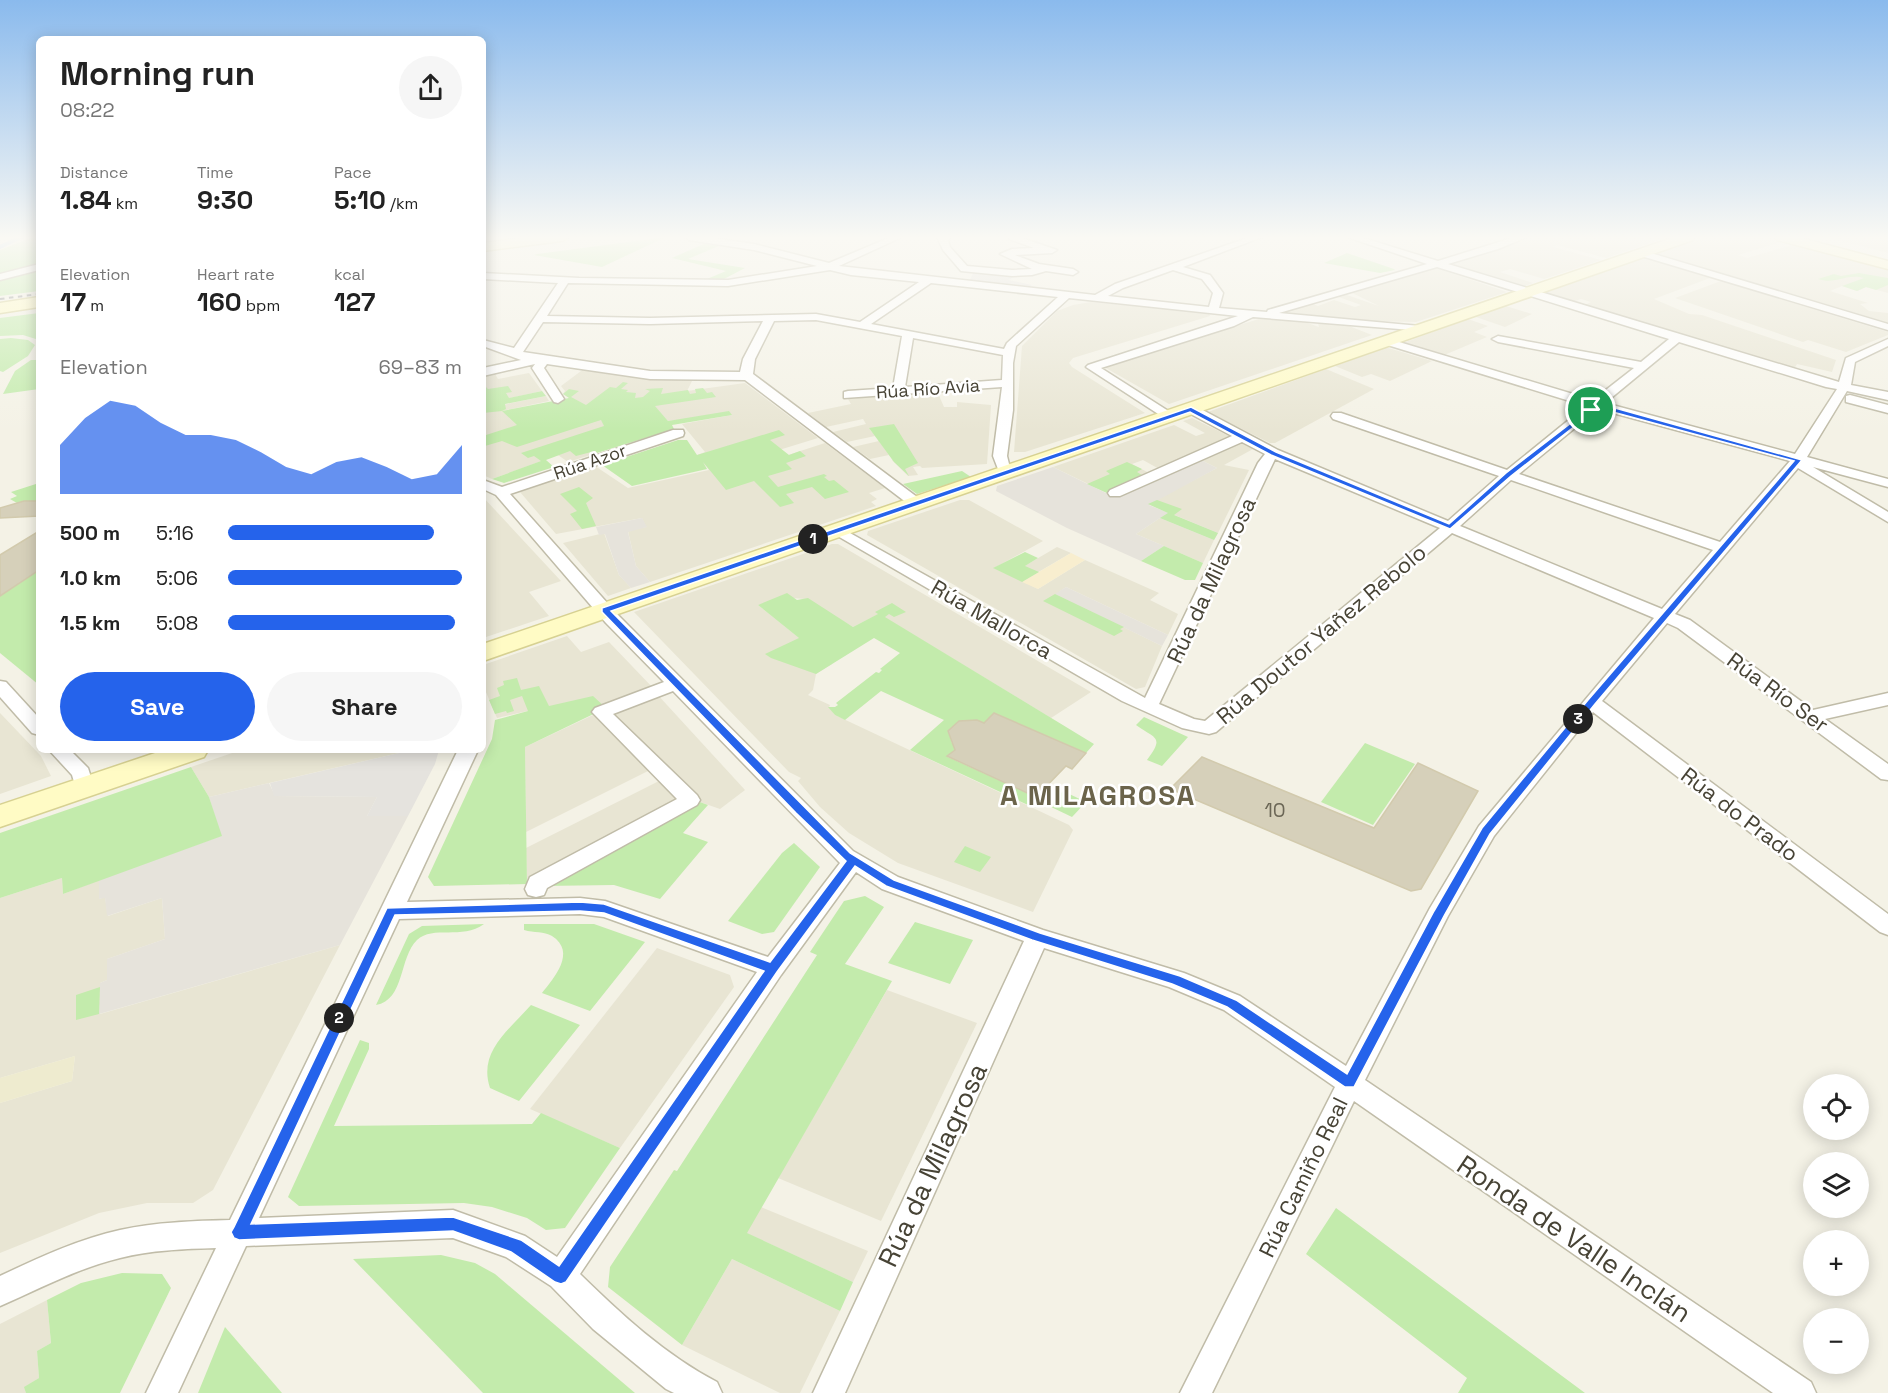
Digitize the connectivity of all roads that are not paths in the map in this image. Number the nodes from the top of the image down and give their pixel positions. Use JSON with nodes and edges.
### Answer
{"nodes":[{"id":1,"x":551,"y":302,"type":"edge"},
{"id":2,"x":898,"y":302,"type":"edge"},
{"id":3,"x":1058,"y":302,"type":"edge"},
{"id":4,"x":1136,"y":302,"type":"edge"},
{"id":5,"x":1215,"y":302,"type":"edge"},
{"id":6,"x":1302,"y":302,"type":"edge"},
{"id":7,"x":1500,"y":302,"type":"edge"},
{"id":8,"x":1561,"y":302,"type":"edge"},
{"id":9,"x":1805,"y":302,"type":"edge"},
{"id":10,"x":36,"y":304,"type":"edge"},
{"id":11,"x":0,"y":310,"type":"edge"},
{"id":12,"x":1213,"y":310,"type":"junction"},
{"id":13,"x":1229,"y":312,"type":"junction"},
{"id":14,"x":1250,"y":314,"type":"junction"},
{"id":15,"x":1270,"y":316,"type":"junction"},
{"id":16,"x":770,"y":318,"type":"junction"},
{"id":17,"x":540,"y":319,"type":"junction"},
{"id":18,"x":863,"y":326,"type":"junction"},
{"id":19,"x":1888,"y":327,"type":"edge"},
{"id":20,"x":1420,"y":329,"type":"junction"},
{"id":21,"x":908,"y":335,"type":"junction"},
{"id":22,"x":1677,"y":338,"type":"junction"},
{"id":23,"x":1498,"y":339,"type":"dead end"},
{"id":24,"x":1385,"y":341,"type":"junction"},
{"id":25,"x":1888,"y":342,"type":"edge"},
{"id":26,"x":486,"y":344,"type":"edge"},
{"id":27,"x":515,"y":353,"type":"junction"},
{"id":28,"x":1008,"y":353,"type":"junction"},
{"id":29,"x":538,"y":359,"type":"junction"},
{"id":30,"x":1097,"y":366,"type":"junction"},
{"id":31,"x":1644,"y":366,"type":"junction"},
{"id":32,"x":486,"y":371,"type":"edge"},
{"id":33,"x":748,"y":376,"type":"junction"},
{"id":34,"x":1008,"y":383,"type":"junction"},
{"id":35,"x":898,"y":391,"type":"junction"},
{"id":36,"x":1840,"y":391,"type":"junction"},
{"id":37,"x":848,"y":395,"type":"dead end"},
{"id":38,"x":1888,"y":396,"type":"edge"},
{"id":39,"x":558,"y":399,"type":"dead end"},
{"id":40,"x":1597,"y":405,"type":"junction"},
{"id":41,"x":1191,"y":409,"type":"junction"},
{"id":42,"x":1888,"y":410,"type":"edge"},
{"id":43,"x":1337,"y":416,"type":"dead end"},
{"id":44,"x":1169,"y":417,"type":"junction"},
{"id":45,"x":678,"y":433,"type":"dead end"},
{"id":46,"x":1242,"y":437,"type":"junction"},
{"id":47,"x":1273,"y":453,"type":"junction"},
{"id":48,"x":1796,"y":462,"type":"junction"},
{"id":49,"x":1010,"y":471,"type":"junction"},
{"id":50,"x":1509,"y":475,"type":"junction"},
{"id":51,"x":1888,"y":483,"type":"edge"},
{"id":52,"x":486,"y":485,"type":"edge"},
{"id":53,"x":501,"y":492,"type":"junction"},
{"id":54,"x":1114,"y":493,"type":"dead end"},
{"id":55,"x":916,"y":503,"type":"junction"},
{"id":56,"x":1888,"y":518,"type":"edge"},
{"id":57,"x":1450,"y":527,"type":"junction"},
{"id":58,"x":836,"y":531,"type":"junction"},
{"id":59,"x":1722,"y":548,"type":"junction"},
{"id":60,"x":605,"y":610,"type":"junction"},
{"id":61,"x":1665,"y":615,"type":"junction"},
{"id":62,"x":486,"y":652,"type":"edge"},
{"id":63,"x":676,"y":684,"type":"junction"},
{"id":64,"x":0,"y":686,"type":"edge"},
{"id":65,"x":1888,"y":699,"type":"edge"},
{"id":66,"x":1591,"y":702,"type":"junction"},
{"id":67,"x":1149,"y":706,"type":"junction"},
{"id":68,"x":1810,"y":716,"type":"junction"},
{"id":69,"x":36,"y":726,"type":"edge"},
{"id":70,"x":61,"y":753,"type":"edge"},
{"id":71,"x":185,"y":753,"type":"edge"},
{"id":72,"x":467,"y":753,"type":"edge"},
{"id":73,"x":1888,"y":774,"type":"edge"},
{"id":74,"x":84,"y":787,"type":"junction"},
{"id":75,"x":0,"y":816,"type":"edge"},
{"id":76,"x":854,"y":860,"type":"junction"},
{"id":77,"x":536,"y":889,"type":"dead end"},
{"id":78,"x":391,"y":911,"type":"junction"},
{"id":79,"x":1888,"y":926,"type":"edge"},
{"id":80,"x":1036,"y":937,"type":"junction"},
{"id":81,"x":773,"y":968,"type":"junction"},
{"id":82,"x":1350,"y":1083,"type":"junction"},
{"id":83,"x":239,"y":1232,"type":"junction"},
{"id":84,"x":561,"y":1276,"type":"junction"},
{"id":85,"x":0,"y":1291,"type":"edge"},
{"id":86,"x":162,"y":1393,"type":"edge"},
{"id":87,"x":706,"y":1393,"type":"edge"},
{"id":88,"x":829,"y":1393,"type":"edge"},
{"id":89,"x":1197,"y":1393,"type":"edge"},
{"id":90,"x":1800,"y":1393,"type":"edge"}],
"edges":[{"from":1,"to":17,"type":"street"},
{"from":2,"to":18,"type":"street"},
{"from":3,"to":28,"type":"street"},
{"from":4,"to":12,"type":"street"},
{"from":5,"to":12,"type":"street"},
{"from":6,"to":15,"type":"street"},
{"from":7,"to":20,"type":"street"},
{"from":8,"to":22,"type":"street"},
{"from":9,"to":19,"type":"street"},
{"from":10,"to":11,"type":"street"},
{"from":12,"to":13,"type":"street"},
{"from":13,"to":14,"type":"street"},
{"from":13,"to":30,"type":"street"},
{"from":14,"to":15,"type":"street"},
{"from":14,"to":30,"type":"street"},
{"from":15,"to":20,"type":"street"},
{"from":16,"to":17,"type":"street"},
{"from":16,"to":18,"type":"street"},
{"from":16,"to":33,"type":"street"},
{"from":17,"to":27,"type":"street"},
{"from":18,"to":21,"type":"street"},
{"from":20,"to":24,"type":"street"},
{"from":21,"to":28,"type":"street"},
{"from":21,"to":35,"type":"street"},
{"from":22,"to":31,"type":"street","name":"Rúa Doutor Yañez Rebolo"},
{"from":22,"to":36,"type":"street"},
{"from":23,"to":31,"type":"street"},
{"from":24,"to":40,"type":"street"},
{"from":24,"to":41,"type":"street"},
{"from":25,"to":36,"type":"street","name":"Rúa Camiño Real"},
{"from":26,"to":27,"type":"street"},
{"from":27,"to":29,"type":"street"},
{"from":28,"to":34,"type":"street"},
{"from":29,"to":32,"type":"street"},
{"from":29,"to":33,"type":"street"},
{"from":29,"to":39,"type":"street"},
{"from":30,"to":44,"type":"street"},
{"from":31,"to":40,"type":"street","name":"Rúa Doutor Yañez Rebolo"},
{"from":33,"to":55,"type":"street"},
{"from":34,"to":35,"type":"street","name":"Rúa Río Avia"},
{"from":34,"to":49,"type":"street"},
{"from":35,"to":37,"type":"street","name":"Rúa Río Avia"},
{"from":36,"to":38,"type":"street"},
{"from":36,"to":42,"type":"street"},
{"from":36,"to":48,"type":"street","name":"Rúa Camiño Real"},
{"from":40,"to":48,"type":"street"},
{"from":40,"to":50,"type":"street","name":"Rúa Doutor Yañez Rebolo"},
{"from":41,"to":44,"type":"street"},
{"from":41,"to":46,"type":"street","name":"Rúa Río Ser"},
{"from":43,"to":50,"type":"street"},
{"from":44,"to":49,"type":"street"},
{"from":45,"to":53,"type":"street","name":"Rúa Azor"},
{"from":46,"to":47,"type":"street","name":"Rúa Río Ser"},
{"from":46,"to":54,"type":"street"},
{"from":47,"to":57,"type":"street","name":"Rúa Río Ser"},
{"from":47,"to":67,"type":"street","name":"Rúa da Milagrosa"},
{"from":48,"to":51,"type":"street"},
{"from":48,"to":56,"type":"street"},
{"from":48,"to":59,"type":"street","name":"Rúa Camiño Real"},
{"from":49,"to":55,"type":"street"},
{"from":50,"to":57,"type":"street","name":"Rúa Doutor Yañez Rebolo"},
{"from":50,"to":59,"type":"street"},
{"from":52,"to":53,"type":"street"},
{"from":53,"to":60,"type":"street","name":"Ronda de Valle Inclán"},
{"from":55,"to":58,"type":"street"},
{"from":57,"to":61,"type":"street","name":"Rúa Río Ser"},
{"from":57,"to":67,"type":"street","name":"Rúa Doutor Yañez Rebolo"},
{"from":58,"to":60,"type":"street"},
{"from":58,"to":67,"type":"street","name":"Rúa Mallorca"},
{"from":59,"to":61,"type":"street","name":"Rúa Camiño Real"},
{"from":60,"to":62,"type":"street"},
{"from":60,"to":63,"type":"street","name":"Ronda de Valle Inclán"},
{"from":61,"to":66,"type":"street","name":"Rúa Camiño Real"},
{"from":61,"to":68,"type":"street","name":"Rúa Río Ser"},
{"from":63,"to":76,"type":"street","name":"Ronda de Valle Inclán"},
{"from":63,"to":77,"type":"street"},
{"from":64,"to":69,"type":"street"},
{"from":65,"to":68,"type":"street"},
{"from":66,"to":79,"type":"street","name":"Rúa do Prado"},
{"from":66,"to":82,"type":"street","name":"Rúa Camiño Real"},
{"from":68,"to":73,"type":"street","name":"Rúa Río Ser"},
{"from":70,"to":74,"type":"street"},
{"from":71,"to":74,"type":"street"},
{"from":72,"to":78,"type":"street"},
{"from":74,"to":75,"type":"street"},
{"from":76,"to":80,"type":"street","name":"Ronda de Valle Inclán"},
{"from":76,"to":81,"type":"street"},
{"from":78,"to":81,"type":"street"},
{"from":78,"to":83,"type":"street"},
{"from":80,"to":82,"type":"street","name":"Ronda de Valle Inclán"},
{"from":80,"to":88,"type":"street","name":"Rúa da Milagrosa"},
{"from":81,"to":84,"type":"street"},
{"from":82,"to":89,"type":"street","name":"Rúa Camiño Real"},
{"from":82,"to":90,"type":"street","name":"Ronda de Valle Inclán"},
{"from":83,"to":84,"type":"street"},
{"from":83,"to":85,"type":"street"},
{"from":83,"to":86,"type":"street"},
{"from":84,"to":87,"type":"street"}]}
